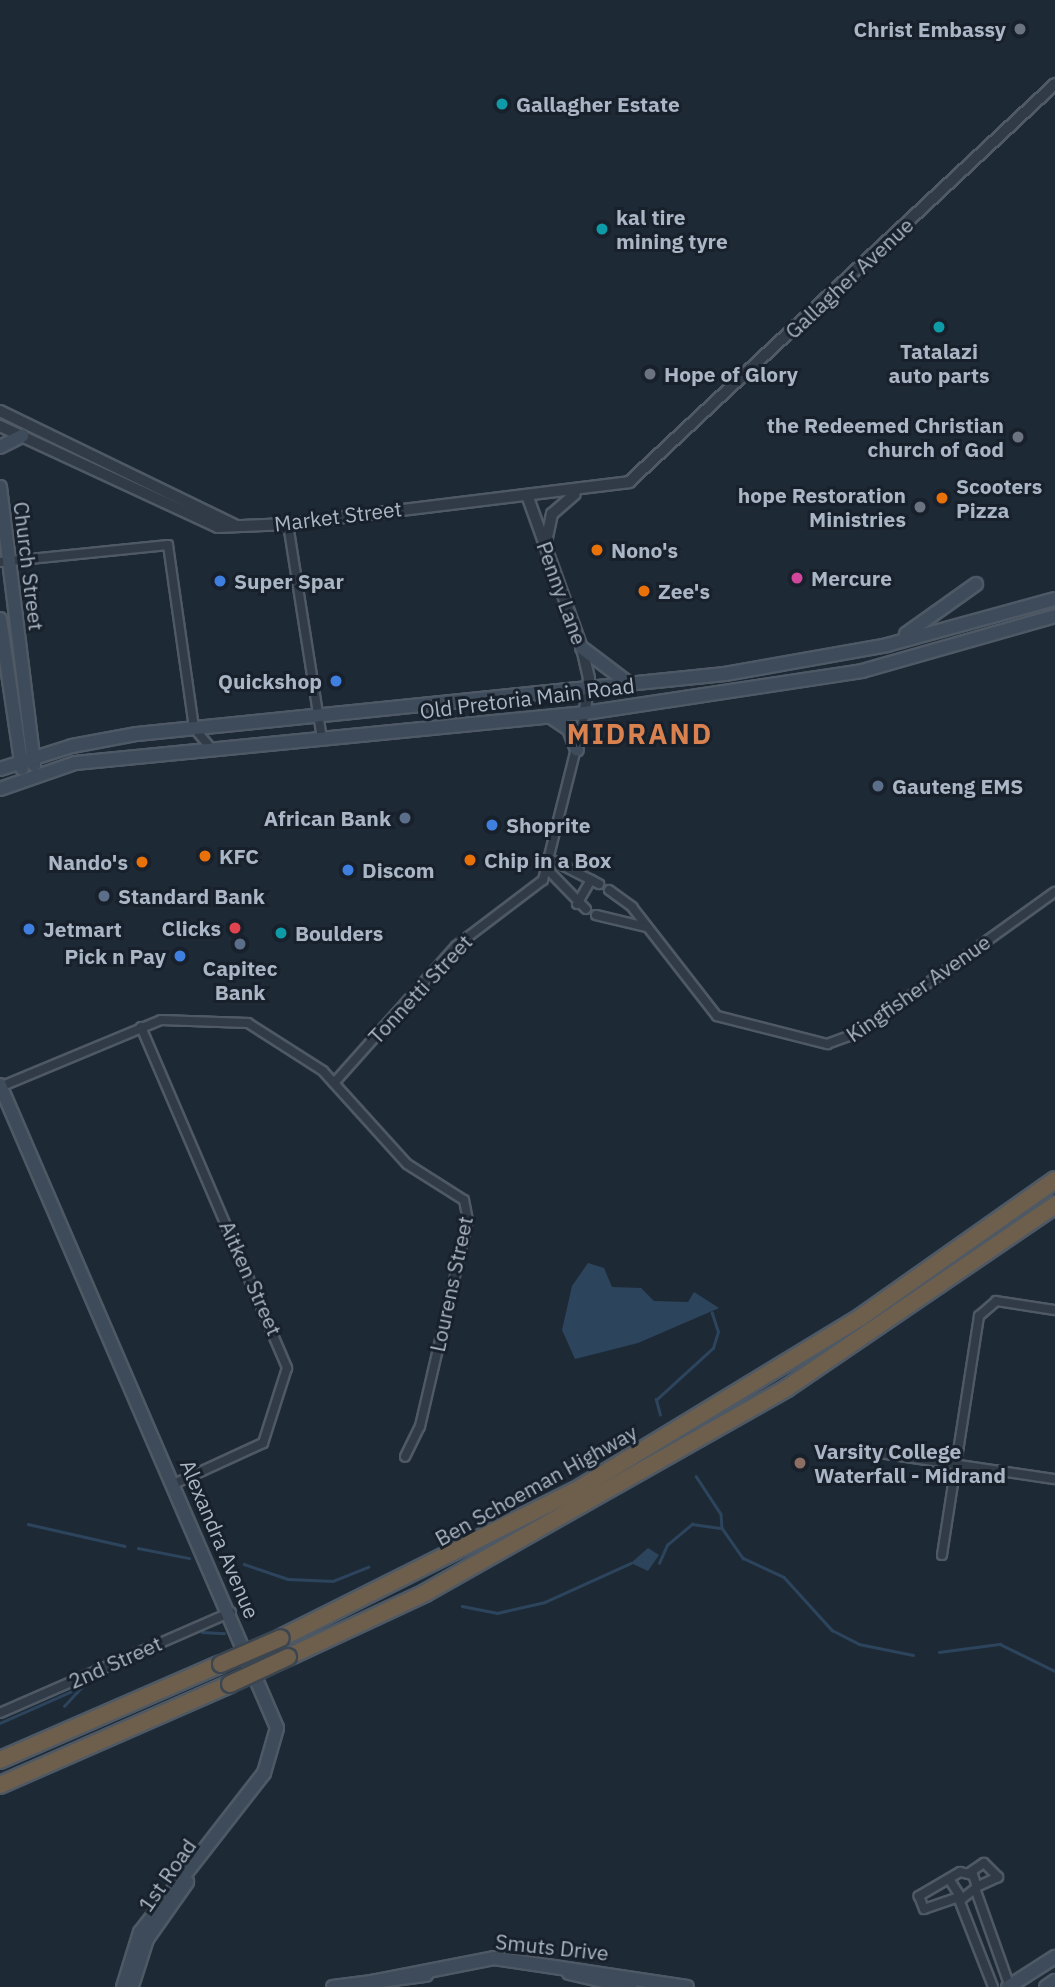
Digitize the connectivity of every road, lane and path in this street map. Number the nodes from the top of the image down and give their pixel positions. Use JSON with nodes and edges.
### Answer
{"nodes":[{"id":1,"x":1055,"y":84,"type":"edge"},
{"id":2,"x":0,"y":411,"type":"edge"},
{"id":3,"x":0,"y":426,"type":"edge"},
{"id":4,"x":22,"y":436,"type":"junction"},
{"id":5,"x":0,"y":447,"type":"edge"},
{"id":6,"x":0,"y":487,"type":"edge"},
{"id":7,"x":584,"y":491,"type":"junction"},
{"id":8,"x":527,"y":495,"type":"junction"},
{"id":9,"x":438,"y":503,"type":"joint"},
{"id":10,"x":288,"y":524,"type":"junction"},
{"id":11,"x":237,"y":526,"type":"junction"},
{"id":12,"x":547,"y":551,"type":"junction"},
{"id":13,"x":5,"y":561,"type":"edge"},
{"id":14,"x":975,"y":584,"type":"dead end"},
{"id":15,"x":1055,"y":599,"type":"edge"},
{"id":16,"x":1055,"y":617,"type":"edge"},
{"id":17,"x":0,"y":619,"type":"edge"},
{"id":18,"x":887,"y":645,"type":"junction"},
{"id":19,"x":582,"y":648,"type":"junction"},
{"id":20,"x":633,"y":685,"type":"junction"},
{"id":21,"x":588,"y":692,"type":"junction"},
{"id":22,"x":585,"y":713,"type":"junction"},
{"id":23,"x":551,"y":717,"type":"junction"},
{"id":24,"x":320,"y":718,"type":"junction"},
{"id":25,"x":194,"y":728,"type":"junction"},
{"id":26,"x":322,"y":739,"type":"junction"},
{"id":27,"x":211,"y":748,"type":"junction"},
{"id":28,"x":577,"y":750,"type":"junction"},
{"id":29,"x":26,"y":759,"type":"junction"},
{"id":30,"x":0,"y":769,"type":"edge"},
{"id":31,"x":30,"y":776,"type":"junction"},
{"id":32,"x":0,"y":789,"type":"edge"},
{"id":33,"x":552,"y":860,"type":"junction"},
{"id":34,"x":548,"y":871,"type":"junction"},
{"id":35,"x":590,"y":880,"type":"junction"},
{"id":36,"x":599,"y":884,"type":"dead end"},
{"id":37,"x":609,"y":890,"type":"dead end"},
{"id":38,"x":1055,"y":892,"type":"edge"},
{"id":39,"x":578,"y":904,"type":"junction"},
{"id":40,"x":586,"y":909,"type":"dead end"},
{"id":41,"x":596,"y":915,"type":"dead end"},
{"id":42,"x":646,"y":927,"type":"junction"},
{"id":43,"x":141,"y":1027,"type":"junction"},
{"id":44,"x":334,"y":1083,"type":"junction"},
{"id":45,"x":0,"y":1086,"type":"edge"},
{"id":46,"x":1055,"y":1180,"type":"edge"},
{"id":47,"x":1055,"y":1205,"type":"edge"},
{"id":48,"x":1055,"y":1310,"type":"edge"},
{"id":49,"x":878,"y":1453,"type":"dead end"},
{"id":50,"x":405,"y":1457,"type":"dead end"},
{"id":51,"x":956,"y":1463,"type":"junction"},
{"id":52,"x":1055,"y":1479,"type":"edge"},
{"id":53,"x":176,"y":1483,"type":"junction"},
{"id":54,"x":942,"y":1555,"type":"dead end"},
{"id":55,"x":231,"y":1612,"type":"junction"},
{"id":56,"x":0,"y":1713,"type":"edge"},
{"id":57,"x":0,"y":1759,"type":"edge"},
{"id":58,"x":0,"y":1785,"type":"edge"},
{"id":59,"x":213,"y":1841,"type":"junction"},
{"id":60,"x":969,"y":1873,"type":"junction"},
{"id":61,"x":951,"y":1882,"type":"junction"},
{"id":62,"x":977,"y":1889,"type":"junction"},
{"id":63,"x":958,"y":1897,"type":"junction"},
{"id":64,"x":1055,"y":1957,"type":"edge"},
{"id":65,"x":389,"y":1981,"type":"edge"},
{"id":66,"x":1055,"y":1981,"type":"edge"},
{"id":67,"x":134,"y":1983,"type":"edge"},
{"id":68,"x":645,"y":1983,"type":"edge"},
{"id":69,"x":659,"y":1984,"type":"edge"},
{"id":70,"x":123,"y":1987,"type":"edge"},
{"id":71,"x":333,"y":1987,"type":"edge"},
{"id":72,"x":630,"y":1987,"type":"edge"},
{"id":73,"x":687,"y":1987,"type":"edge"},
{"id":74,"x":993,"y":1987,"type":"edge"},
{"id":75,"x":1009,"y":1987,"type":"edge"},
{"id":76,"x":1046,"y":1987,"type":"edge"}],
"edges":[{"from":1,"to":7,"type":"street","name":"Gallagher Avenue"},
{"from":2,"to":11,"type":"street"},
{"from":3,"to":4,"type":"street","name":"Market Street"},
{"from":4,"to":5,"type":"main road"},
{"from":4,"to":11,"type":"street","name":"Market Street"},
{"from":6,"to":13,"type":"main road","name":"Church Street"},
{"from":7,"to":8,"type":"street","name":"Gallagher Avenue"},
{"from":7,"to":12,"type":"street"},
{"from":8,"to":9,"type":"street","name":"Gallagher Avenue"},
{"from":8,"to":12,"type":"street","name":"Penny Lane"},
{"from":9,"to":10,"type":"street","name":"Market Street"},
{"from":10,"to":11,"type":"street","name":"Market Street"},
{"from":10,"to":24,"type":"street"},
{"from":12,"to":19,"type":"street","name":"Penny Lane"},
{"from":13,"to":25,"type":"street"},
{"from":13,"to":29,"type":"main road","name":"Church Street"},
{"from":14,"to":18,"type":"main road"},
{"from":15,"to":18,"type":"main road","name":"Old Pretoria Main Road"},
{"from":16,"to":22,"type":"main road","name":"Old Pretoria Main Road"},
{"from":17,"to":29,"type":"main road","name":"Church Street"},
{"from":18,"to":20,"type":"main road","name":"Old Pretoria Main Road"},
{"from":19,"to":20,"type":"main road"},
{"from":19,"to":21,"type":"street","name":"Penny Lane"},
{"from":20,"to":21,"type":"main road","name":"Old Pretoria Main Road"},
{"from":21,"to":22,"type":"street","name":"Penny Lane"},
{"from":21,"to":24,"type":"main road","name":"Old Pretoria Main Road"},
{"from":22,"to":23,"type":"main road","name":"Old Pretoria Main Road"},
{"from":22,"to":28,"type":"street","name":"Tonnetti Street"},
{"from":23,"to":26,"type":"main road","name":"Old Pretoria Main Road"},
{"from":23,"to":28,"type":"main road"},
{"from":24,"to":25,"type":"main road","name":"Old Pretoria Main Road"},
{"from":24,"to":26,"type":"street"},
{"from":25,"to":27,"type":"street"},
{"from":25,"to":29,"type":"main road","name":"Old Pretoria Main Road"},
{"from":26,"to":27,"type":"main road","name":"Old Pretoria Main Road"},
{"from":27,"to":31,"type":"main road","name":"Old Pretoria Main Road"},
{"from":28,"to":33,"type":"street","name":"Tonnetti Street"},
{"from":29,"to":30,"type":"main road","name":"Old Pretoria Main Road"},
{"from":29,"to":31,"type":"main road","name":"Church Street"},
{"from":31,"to":32,"type":"main road","name":"Old Pretoria Main Road"},
{"from":33,"to":34,"type":"street","name":"Tonnetti Street"},
{"from":33,"to":35,"type":"street"},
{"from":34,"to":39,"type":"street"},
{"from":34,"to":44,"type":"street","name":"Tonnetti Street"},
{"from":35,"to":36,"type":"street"},
{"from":35,"to":39,"type":"street"},
{"from":37,"to":42,"type":"street","name":"Kingfisher Avenue"},
{"from":38,"to":42,"type":"street","name":"Kingfisher Avenue"},
{"from":39,"to":40,"type":"street"},
{"from":41,"to":42,"type":"street"},
{"from":43,"to":44,"type":"street"},
{"from":43,"to":45,"type":"street"},
{"from":43,"to":53,"type":"street","name":"Aitken Street"},
{"from":44,"to":50,"type":"street","name":"Lourens Street"},
{"from":45,"to":53,"type":"main road","name":"Alexandra Avenue"},
{"from":46,"to":57,"type":"highway","name":"Ben Schoeman Highway","bridge":true},
{"from":47,"to":58,"type":"highway","name":"Ben Schoeman Highway","bridge":true},
{"from":48,"to":51,"type":"street"},
{"from":49,"to":51,"type":"street"},
{"from":51,"to":52,"type":"street"},
{"from":51,"to":54,"type":"street"},
{"from":53,"to":55,"type":"main road","name":"Alexandra Avenue"},
{"from":55,"to":56,"type":"street","name":"2nd Street"},
{"from":55,"to":59,"type":"main road","name":"Alexandra Avenue"},
{"from":59,"to":67,"type":"main road","name":"1st Road"},
{"from":59,"to":70,"type":"main road","name":"Alexandra Avenue"},
{"from":60,"to":61,"type":"street"},
{"from":60,"to":62,"type":"street"},
{"from":60,"to":62,"type":"street"},
{"from":61,"to":63,"type":"street"},
{"from":61,"to":63,"type":"street"},
{"from":62,"to":63,"type":"street"},
{"from":62,"to":75,"type":"street"},
{"from":63,"to":74,"type":"street"},
{"from":64,"to":75,"type":"main road"},
{"from":65,"to":68,"type":"main road","name":"Smuts Drive"},
{"from":65,"to":71,"type":"main road","name":"Smuts Drive"},
{"from":65,"to":72,"type":"main road","name":"Smuts Drive"},
{"from":66,"to":76,"type":"main road"},
{"from":68,"to":69,"type":"main road","name":"Smuts Drive"},
{"from":69,"to":73,"type":"main road","name":"Smuts Drive"}]}
